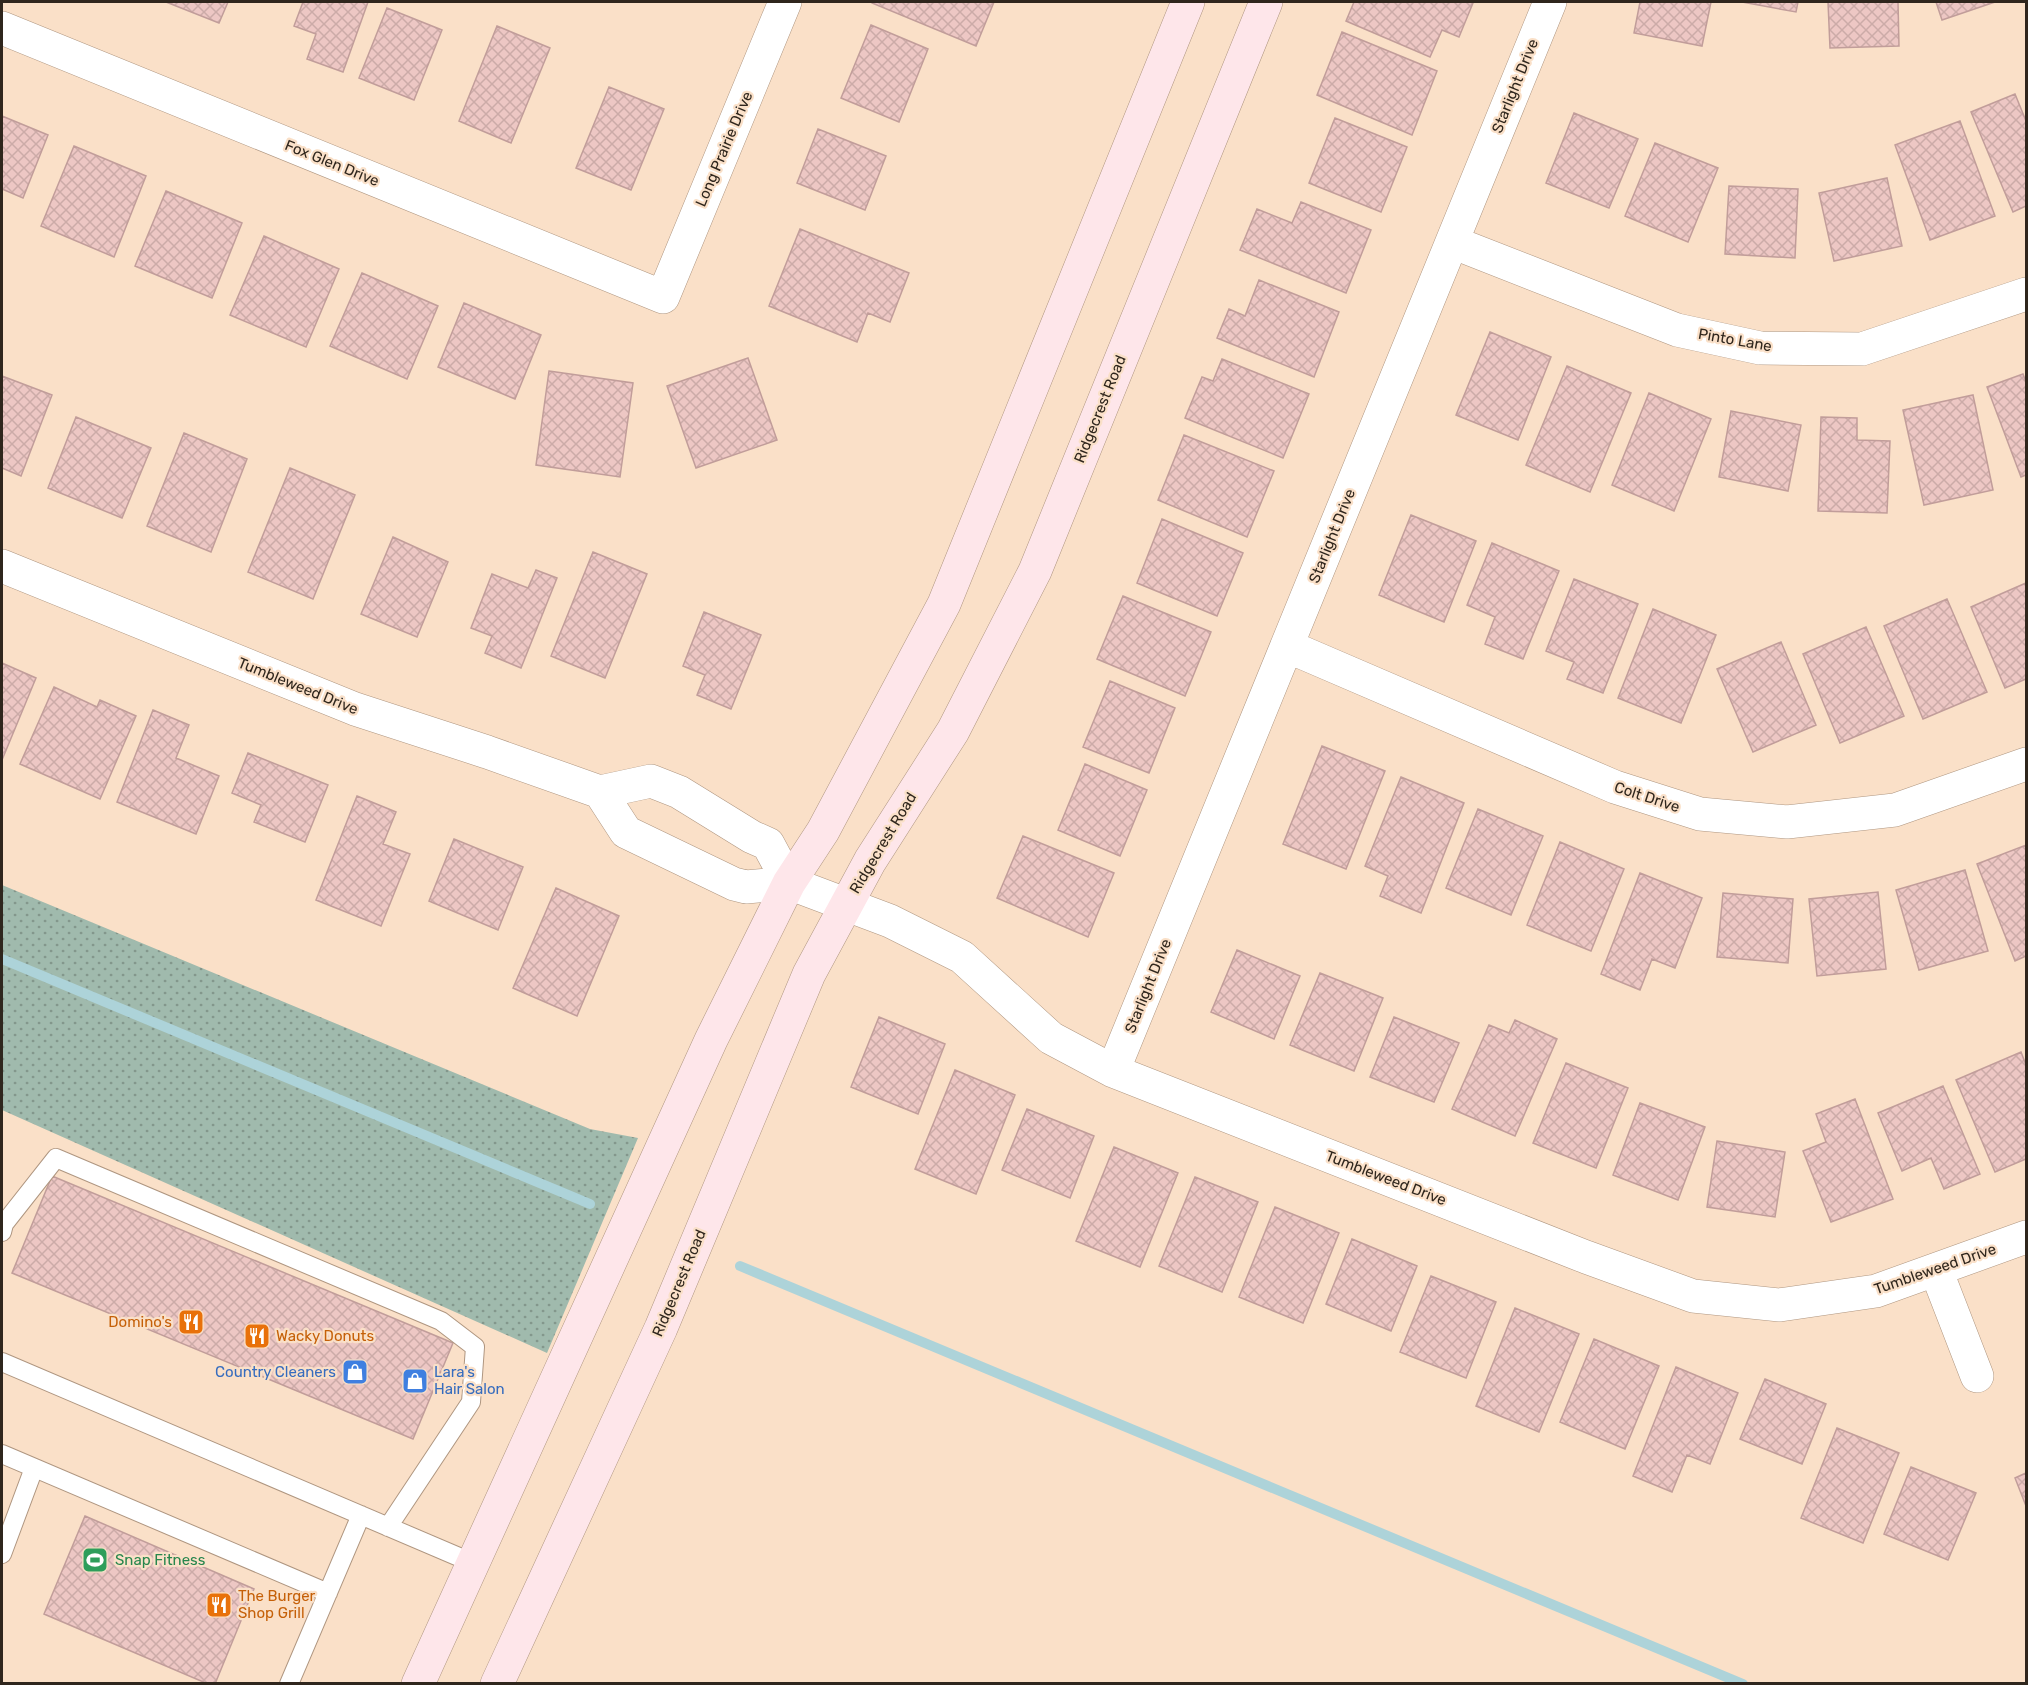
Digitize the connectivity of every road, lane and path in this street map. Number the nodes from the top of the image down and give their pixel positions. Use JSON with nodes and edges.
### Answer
{"nodes":[{"id":1,"x":785,"y":2,"type":"edge"},
{"id":2,"x":1188,"y":2,"type":"edge"},
{"id":3,"x":1266,"y":2,"type":"edge"},
{"id":4,"x":1550,"y":2,"type":"edge"},
{"id":5,"x":2,"y":28,"type":"edge"},
{"id":6,"x":1452,"y":242,"type":"junction"},
{"id":7,"x":2026,"y":294,"type":"edge"},
{"id":8,"x":663,"y":297,"type":"joint"},
{"id":9,"x":2,"y":566,"type":"edge"},
{"id":10,"x":1287,"y":646,"type":"junction"},
{"id":11,"x":2026,"y":764,"type":"edge"},
{"id":12,"x":600,"y":792,"type":"junction"},
{"id":13,"x":789,"y":883,"type":"junction"},
{"id":14,"x":846,"y":904,"type":"junction"},
{"id":15,"x":1113,"y":1071,"type":"junction"},
{"id":16,"x":2,"y":1232,"type":"edge"},
{"id":17,"x":2026,"y":1237,"type":"edge"},
{"id":18,"x":1936,"y":1270,"type":"junction"},
{"id":19,"x":2,"y":1362,"type":"edge"},
{"id":20,"x":1977,"y":1376,"type":"dead end"},
{"id":21,"x":2,"y":1454,"type":"edge"},
{"id":22,"x":34,"y":1468,"type":"junction"},
{"id":23,"x":361,"y":1515,"type":"junction"},
{"id":24,"x":388,"y":1527,"type":"junction"},
{"id":25,"x":2,"y":1554,"type":"edge"},
{"id":26,"x":473,"y":1563,"type":"junction"},
{"id":27,"x":328,"y":1593,"type":"junction"},
{"id":28,"x":290,"y":1683,"type":"edge"},
{"id":29,"x":418,"y":1683,"type":"edge"},
{"id":30,"x":497,"y":1683,"type":"edge"}],
"edges":[{"from":1,"to":8,"type":"street","name":"Long Prairie Drive"},
{"from":2,"to":13,"type":"main road"},
{"from":3,"to":14,"type":"main road","name":"Ridgecrest Road"},
{"from":4,"to":6,"type":"street","name":"Starlight Drive"},
{"from":5,"to":8,"type":"street","name":"Fox Glen Drive"},
{"from":6,"to":7,"type":"street","name":"Pinto Lane"},
{"from":6,"to":10,"type":"street","name":"Starlight Drive"},
{"from":9,"to":12,"type":"street","name":"Tumbleweed Drive"},
{"from":10,"to":11,"type":"street","name":"Colt Drive"},
{"from":10,"to":15,"type":"street","name":"Starlight Drive"},
{"from":12,"to":13,"type":"street","name":"Tumbleweed Drive"},
{"from":12,"to":13,"type":"street"},
{"from":13,"to":14,"type":"street","name":"Tumbleweed Drive"},
{"from":13,"to":26,"type":"main road"},
{"from":14,"to":15,"type":"street","name":"Tumbleweed Drive"},
{"from":14,"to":30,"type":"main road","name":"Ridgecrest Road"},
{"from":15,"to":18,"type":"street","name":"Tumbleweed Drive"},
{"from":16,"to":24,"type":"lane"},
{"from":17,"to":18,"type":"street","name":"Tumbleweed Drive"},
{"from":18,"to":20,"type":"street"},
{"from":19,"to":23,"type":"lane"},
{"from":21,"to":22,"type":"lane"},
{"from":22,"to":25,"type":"lane"},
{"from":22,"to":27,"type":"lane"},
{"from":23,"to":24,"type":"lane"},
{"from":23,"to":27,"type":"lane"},
{"from":24,"to":26,"type":"lane"},
{"from":26,"to":29,"type":"main road"},
{"from":27,"to":28,"type":"lane"}]}
